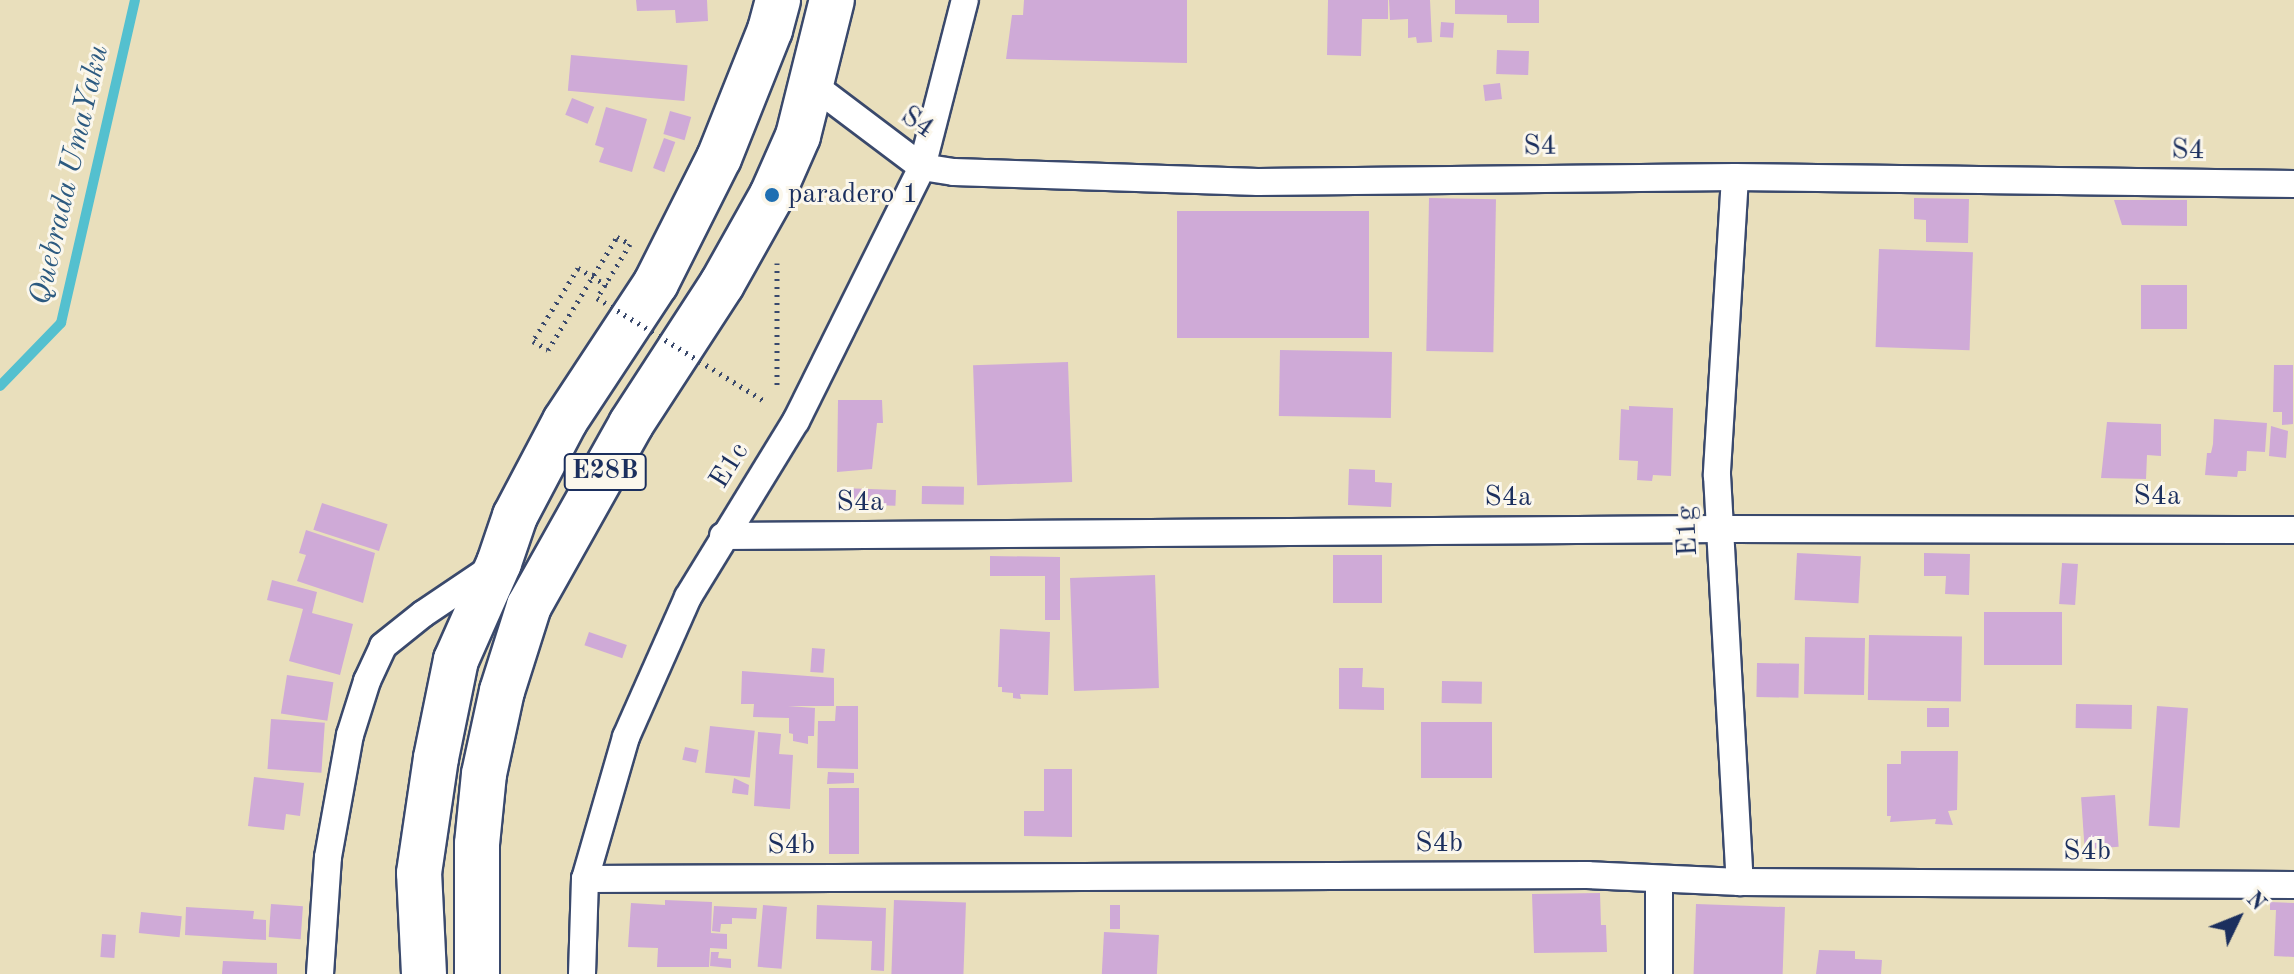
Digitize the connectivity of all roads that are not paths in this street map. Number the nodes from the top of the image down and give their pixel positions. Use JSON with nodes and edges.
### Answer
{"nodes":[{"id":1,"x":778,"y":0,"type":"edge"},
{"id":2,"x":832,"y":0,"type":"edge"},
{"id":3,"x":965,"y":0,"type":"edge"},
{"id":4,"x":813,"y":85,"type":"junction"},
{"id":5,"x":922,"y":167,"type":"junction"},
{"id":6,"x":1735,"y":177,"type":"junction"},
{"id":7,"x":2294,"y":184,"type":"edge"},
{"id":8,"x":1720,"y":529,"type":"junction"},
{"id":9,"x":2294,"y":530,"type":"edge"},
{"id":10,"x":723,"y":536,"type":"junction"},
{"id":11,"x":499,"y":563,"type":"junction"},
{"id":12,"x":585,"y":879,"type":"junction"},
{"id":13,"x":1659,"y":880,"type":"junction"},
{"id":14,"x":1740,"y":882,"type":"junction"},
{"id":15,"x":2294,"y":885,"type":"edge"},
{"id":16,"x":320,"y":974,"type":"edge"},
{"id":17,"x":424,"y":974,"type":"edge"},
{"id":18,"x":477,"y":974,"type":"edge"},
{"id":19,"x":582,"y":974,"type":"edge"},
{"id":20,"x":1659,"y":974,"type":"edge"}],
"edges":[{"from":1,"to":11,"type":"highway","number":"E28B"},
{"from":2,"to":4,"type":"highway","number":"E28B"},
{"from":3,"to":5,"type":"street","name":"E1c"},
{"from":4,"to":5,"type":"street","name":"S4"},
{"from":4,"to":18,"type":"highway","number":"E28B"},
{"from":5,"to":6,"type":"street","name":"S4"},
{"from":5,"to":10,"type":"street","name":"E1c"},
{"from":6,"to":7,"type":"street","name":"S4"},
{"from":6,"to":8,"type":"street","name":"E1g"},
{"from":8,"to":9,"type":"street","name":"S4a"},
{"from":8,"to":10,"type":"street","name":"S4a"},
{"from":8,"to":14,"type":"street","name":"E1g"},
{"from":10,"to":12,"type":"street","name":"E1c"},
{"from":11,"to":16,"type":"street"},
{"from":11,"to":17,"type":"highway","number":"E28B"},
{"from":12,"to":13,"type":"street","name":"S4b"},
{"from":12,"to":19,"type":"street","name":"E1c"},
{"from":13,"to":14,"type":"street","name":"S4b"},
{"from":13,"to":20,"type":"street"},
{"from":14,"to":15,"type":"street","name":"S4b"}]}
